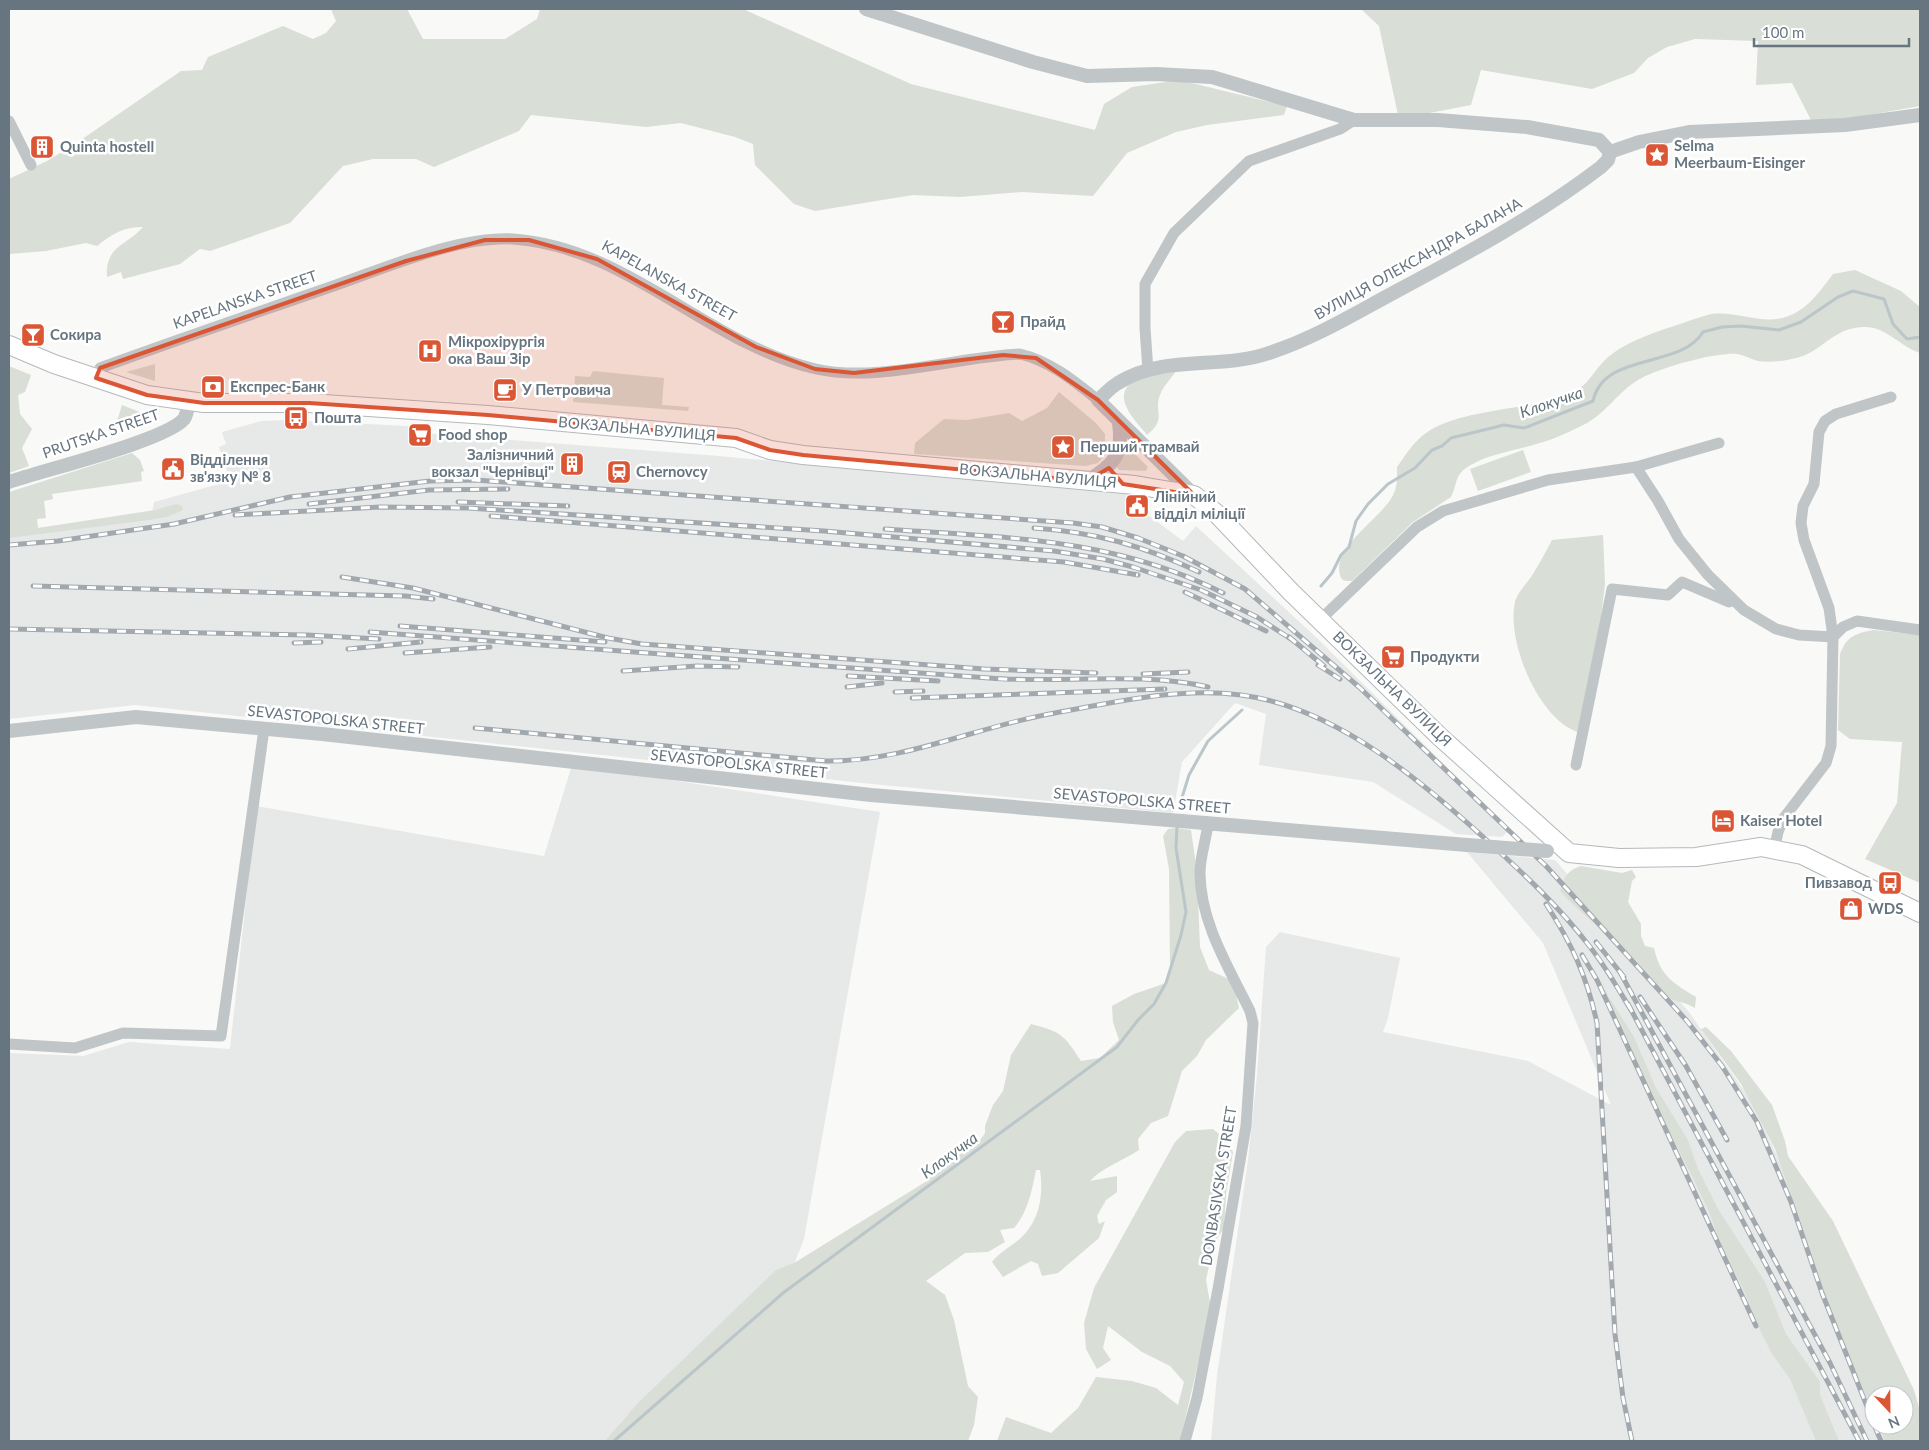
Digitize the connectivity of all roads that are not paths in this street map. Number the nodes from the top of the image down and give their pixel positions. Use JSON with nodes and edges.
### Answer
{"nodes":[{"id":1,"x":866,"y":9,"type":"edge"},
{"id":2,"x":1920,"y":115,"type":"edge"},
{"id":3,"x":1354,"y":120,"type":"junction"},
{"id":4,"x":9,"y":121,"type":"edge"},
{"id":5,"x":1610,"y":152,"type":"junction"},
{"id":6,"x":31,"y":165,"type":"dead end"},
{"id":7,"x":9,"y":345,"type":"edge"},
{"id":8,"x":1148,"y":371,"type":"junction"},
{"id":9,"x":96,"y":378,"type":"junction"},
{"id":10,"x":1891,"y":397,"type":"dead end"},
{"id":11,"x":1098,"y":400,"type":"junction"},
{"id":12,"x":189,"y":401,"type":"junction"},
{"id":13,"x":1119,"y":423,"type":"junction"},
{"id":14,"x":1719,"y":443,"type":"dead end"},
{"id":15,"x":1111,"y":465,"type":"junction"},
{"id":16,"x":1636,"y":467,"type":"junction"},
{"id":17,"x":1087,"y":481,"type":"junction"},
{"id":18,"x":9,"y":482,"type":"edge"},
{"id":19,"x":1123,"y":484,"type":"junction"},
{"id":20,"x":1194,"y":495,"type":"junction"},
{"id":21,"x":1744,"y":610,"type":"junction"},
{"id":22,"x":1320,"y":620,"type":"junction"},
{"id":23,"x":1920,"y":630,"type":"edge"},
{"id":24,"x":1833,"y":637,"type":"junction"},
{"id":25,"x":264,"y":728,"type":"junction"},
{"id":26,"x":9,"y":731,"type":"edge"},
{"id":27,"x":1576,"y":765,"type":"dead end"},
{"id":28,"x":1208,"y":824,"type":"junction"},
{"id":29,"x":1774,"y":850,"type":"junction"},
{"id":30,"x":1569,"y":853,"type":"junction"},
{"id":31,"x":1920,"y":913,"type":"edge"},
{"id":32,"x":9,"y":1044,"type":"edge"},
{"id":33,"x":1185,"y":1441,"type":"edge"}],
"edges":[{"from":1,"to":3,"type":"street"},
{"from":2,"to":5,"type":"street"},
{"from":3,"to":5,"type":"street"},
{"from":3,"to":8,"type":"street"},
{"from":4,"to":6,"type":"street"},
{"from":5,"to":8,"type":"street","name":"ВУЛИЦЯ ОЛЕКСАНДРА БАЛАНА"},
{"from":7,"to":9,"type":"main road","name":"ВОКЗАЛЬНА ВУЛИЦЯ"},
{"from":8,"to":11,"type":"street","name":"ВУЛИЦЯ ОЛЕКСАНДРА БАЛАНА"},
{"from":9,"to":11,"type":"street","name":"KAPELANSKA STREET"},
{"from":9,"to":12,"type":"main road","name":"ВОКЗАЛЬНА ВУЛИЦЯ"},
{"from":10,"to":24,"type":"street"},
{"from":11,"to":13,"type":"street","name":"KAPELANSKA STREET"},
{"from":12,"to":17,"type":"main road","name":"ВОКЗАЛЬНА ВУЛИЦЯ"},
{"from":12,"to":18,"type":"street","name":"PRUTSKA STREET"},
{"from":13,"to":15,"type":"street"},
{"from":13,"to":20,"type":"street","name":"KAPELANSKA STREET"},
{"from":14,"to":16,"type":"street"},
{"from":15,"to":17,"type":"street"},
{"from":15,"to":19,"type":"street"},
{"from":16,"to":21,"type":"street"},
{"from":16,"to":22,"type":"street"},
{"from":17,"to":19,"type":"main road","name":"ВОКЗАЛЬНА ВУЛИЦЯ"},
{"from":19,"to":20,"type":"main road","name":"ВОКЗАЛЬНА ВУЛИЦЯ"},
{"from":20,"to":22,"type":"main road","name":"ВОКЗАЛЬНА ВУЛИЦЯ"},
{"from":21,"to":24,"type":"street"},
{"from":21,"to":27,"type":"street"},
{"from":22,"to":30,"type":"main road","name":"ВОКЗАЛЬНА ВУЛИЦЯ"},
{"from":23,"to":24,"type":"street"},
{"from":24,"to":29,"type":"street"},
{"from":25,"to":26,"type":"street","name":"SEVASTOPOLSKA STREET"},
{"from":25,"to":28,"type":"street","name":"SEVASTOPOLSKA STREET"},
{"from":25,"to":32,"type":"street"},
{"from":28,"to":30,"type":"street","name":"SEVASTOPOLSKA STREET","bridge":true},
{"from":28,"to":33,"type":"street","name":"DONBASIVSKA STREET"},
{"from":29,"to":30,"type":"main road"},
{"from":29,"to":31,"type":"main road"}]}
